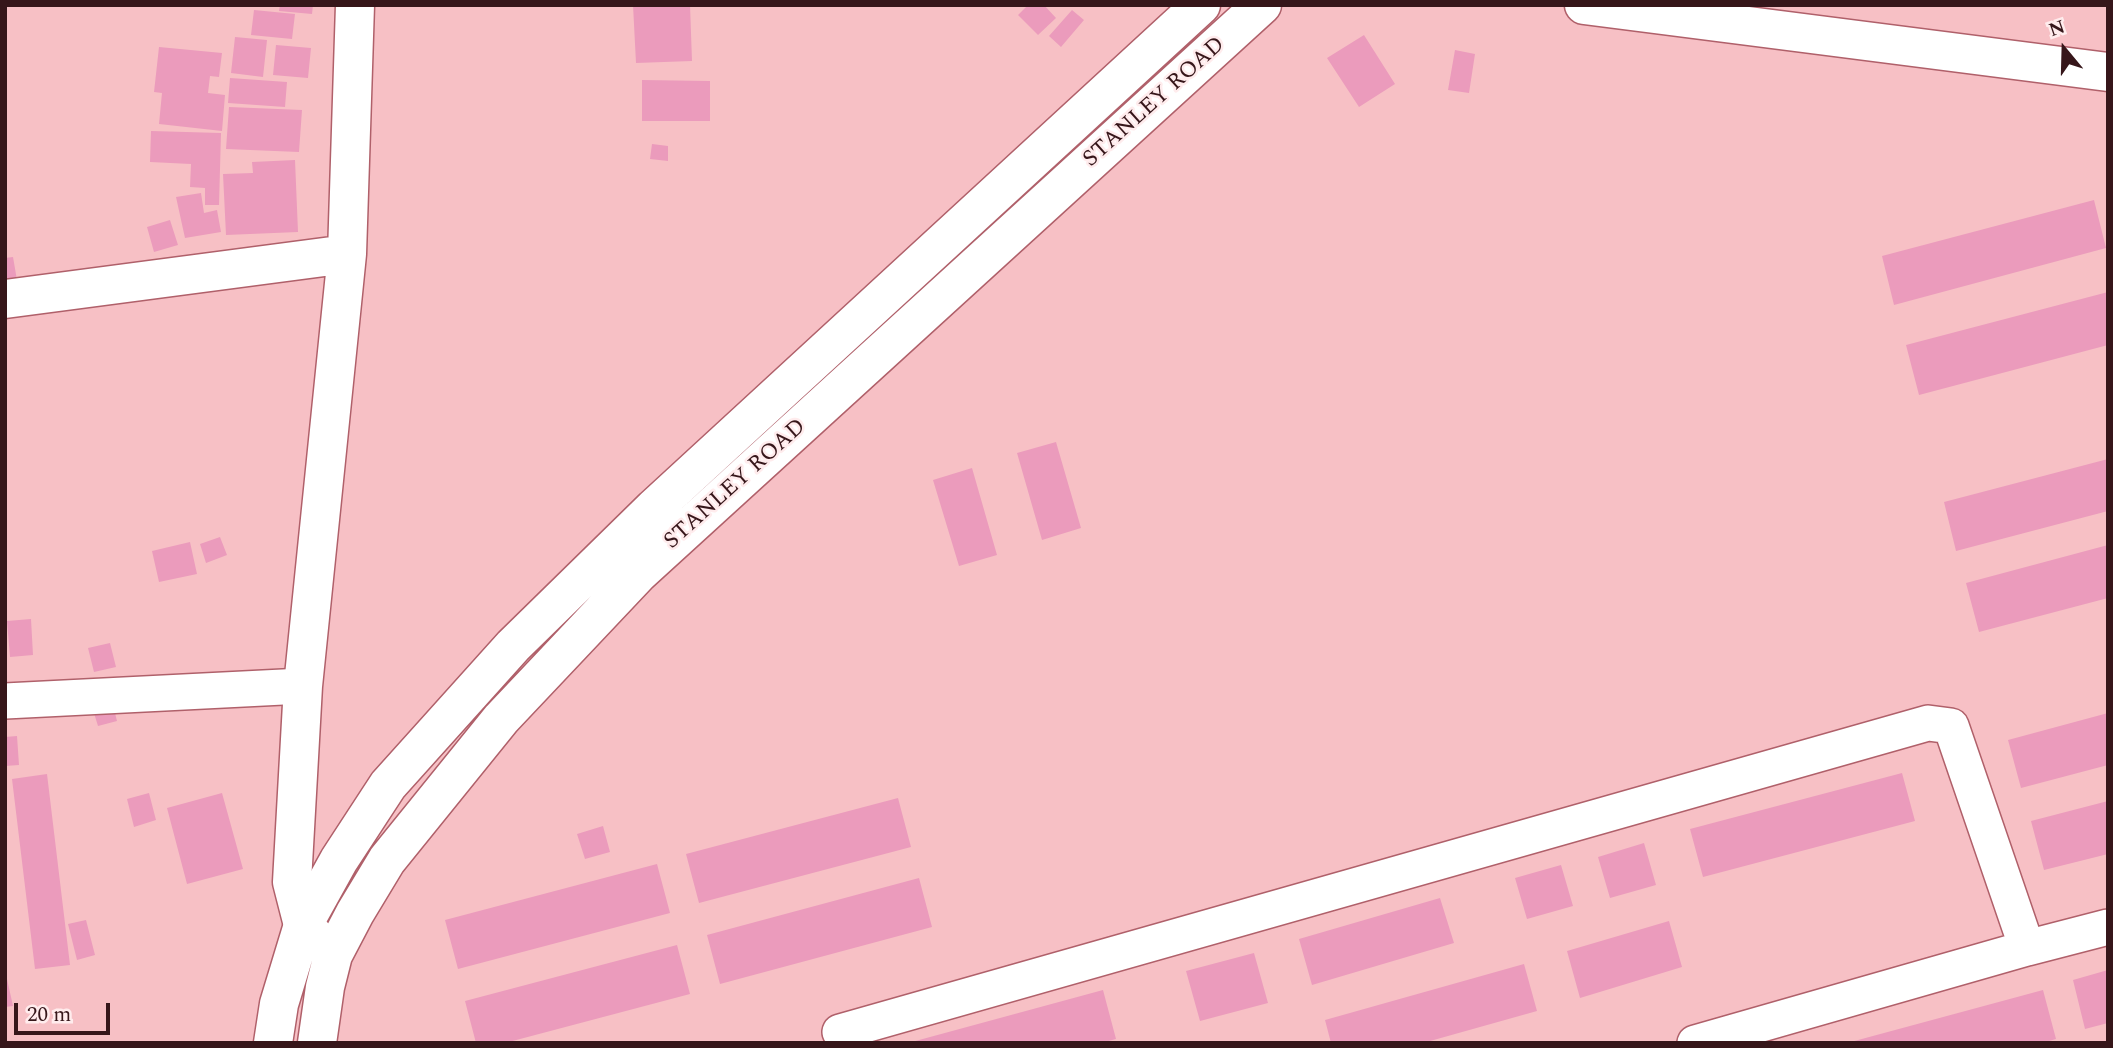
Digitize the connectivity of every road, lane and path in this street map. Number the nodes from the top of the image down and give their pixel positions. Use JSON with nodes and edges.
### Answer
{"nodes":[{"id":1,"x":355,"y":5,"type":"edge"},
{"id":2,"x":1201,"y":5,"type":"edge"},
{"id":3,"x":1262,"y":5,"type":"edge"},
{"id":4,"x":1584,"y":5,"type":"edge"},
{"id":5,"x":2108,"y":72,"type":"edge"},
{"id":6,"x":347,"y":254,"type":"junction"},
{"id":7,"x":5,"y":299,"type":"edge"},
{"id":8,"x":303,"y":686,"type":"junction"},
{"id":9,"x":5,"y":701,"type":"edge"},
{"id":10,"x":303,"y":925,"type":"junction"},
{"id":11,"x":2108,"y":928,"type":"edge"},
{"id":12,"x":2027,"y":948,"type":"junction"},
{"id":13,"x":333,"y":956,"type":"junction"},
{"id":14,"x":839,"y":1032,"type":"dead end"},
{"id":15,"x":273,"y":1043,"type":"edge"},
{"id":16,"x":317,"y":1043,"type":"edge"},
{"id":17,"x":1695,"y":1043,"type":"edge"}],
"edges":[{"from":1,"to":6,"type":"main road"},
{"from":2,"to":10,"type":"main road","name":"STANLEY ROAD"},
{"from":3,"to":13,"type":"main road","name":"STANLEY ROAD"},
{"from":4,"to":5,"type":"main road"},
{"from":6,"to":7,"type":"main road"},
{"from":6,"to":8,"type":"main road"},
{"from":8,"to":9,"type":"street"},
{"from":8,"to":10,"type":"main road"},
{"from":10,"to":13,"type":"main road"},
{"from":10,"to":15,"type":"main road","name":"STANLEY ROAD"},
{"from":11,"to":12,"type":"street"},
{"from":12,"to":14,"type":"street"},
{"from":12,"to":17,"type":"street"},
{"from":13,"to":16,"type":"main road","name":"STANLEY ROAD"}]}
